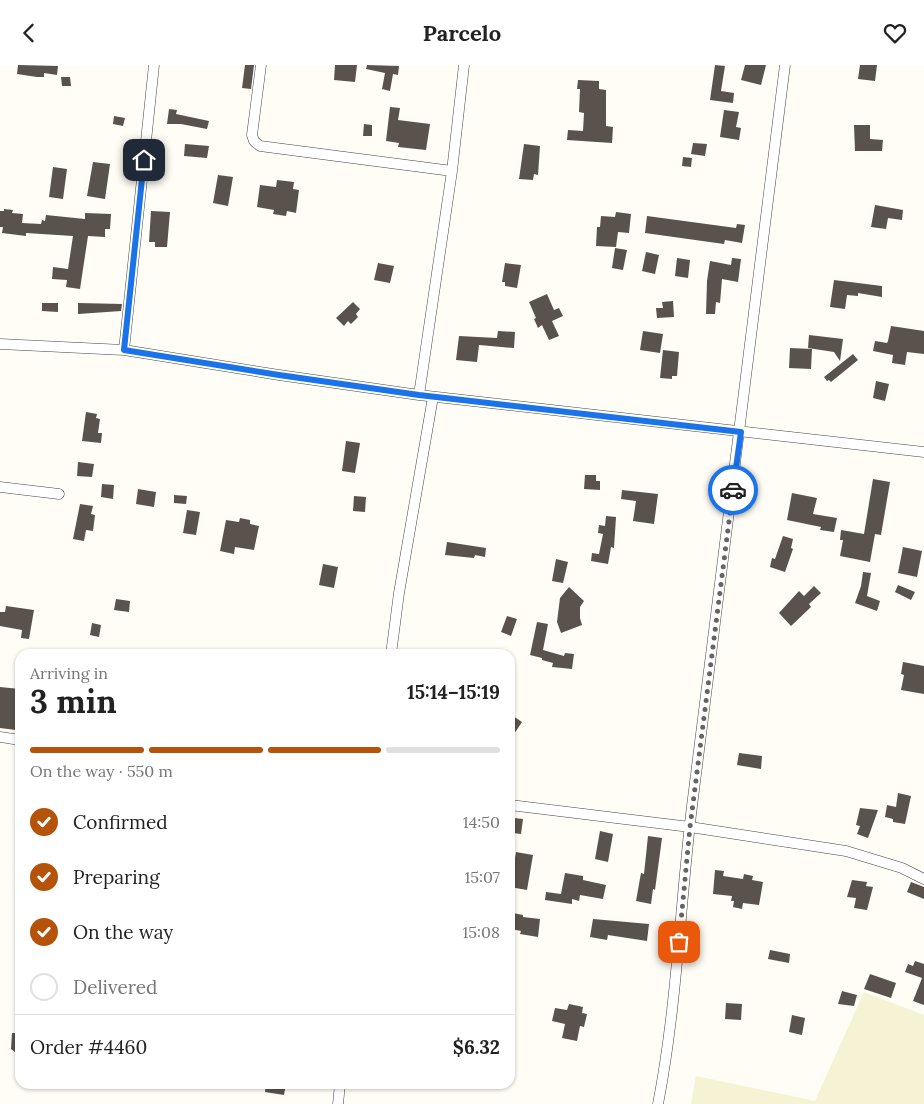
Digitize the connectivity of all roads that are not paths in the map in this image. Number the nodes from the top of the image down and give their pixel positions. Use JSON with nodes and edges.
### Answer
{"nodes":[{"id":1,"x":154,"y":65,"type":"edge"},
{"id":2,"x":261,"y":65,"type":"edge"},
{"id":3,"x":464,"y":65,"type":"edge"},
{"id":4,"x":785,"y":65,"type":"edge"},
{"id":5,"x":452,"y":171,"type":"junction"},
{"id":6,"x":0,"y":343,"type":"edge"},
{"id":7,"x":124,"y":350,"type":"junction"},
{"id":8,"x":419,"y":395,"type":"junction"},
{"id":9,"x":433,"y":397,"type":"junction"},
{"id":10,"x":741,"y":432,"type":"junction"},
{"id":11,"x":924,"y":452,"type":"edge"},
{"id":12,"x":0,"y":487,"type":"edge"},
{"id":13,"x":59,"y":494,"type":"dead end"},
{"id":14,"x":392,"y":649,"type":"edge"},
{"id":15,"x":0,"y":737,"type":"edge"},
{"id":16,"x":15,"y":739,"type":"edge"},
{"id":17,"x":515,"y":806,"type":"edge"},
{"id":18,"x":690,"y":827,"type":"junction"},
{"id":19,"x":924,"y":879,"type":"edge"},
{"id":20,"x":340,"y":1089,"type":"edge"},
{"id":21,"x":338,"y":1104,"type":"edge"},
{"id":22,"x":658,"y":1104,"type":"edge"}],
"edges":[{"from":1,"to":7,"type":"street"},
{"from":2,"to":5,"type":"street"},
{"from":3,"to":5,"type":"street"},
{"from":4,"to":10,"type":"street"},
{"from":5,"to":8,"type":"street"},
{"from":6,"to":7,"type":"street"},
{"from":7,"to":8,"type":"street"},
{"from":8,"to":9,"type":"street"},
{"from":9,"to":10,"type":"street"},
{"from":9,"to":14,"type":"street"},
{"from":10,"to":11,"type":"street"},
{"from":10,"to":18,"type":"street"},
{"from":12,"to":13,"type":"street"},
{"from":15,"to":16,"type":"street"},
{"from":17,"to":18,"type":"street"},
{"from":18,"to":19,"type":"street"},
{"from":18,"to":22,"type":"street"},
{"from":20,"to":21,"type":"street"}]}
